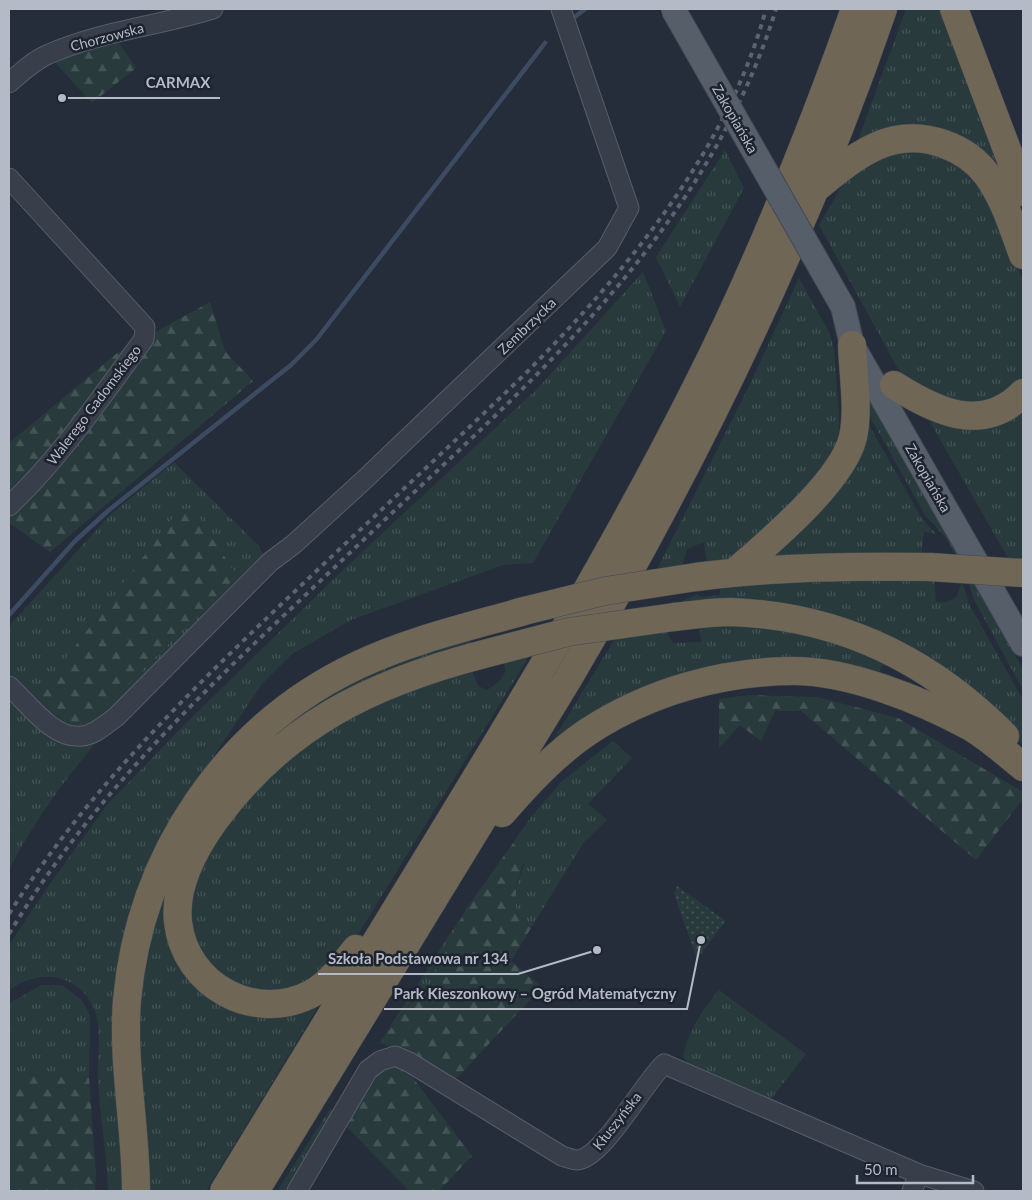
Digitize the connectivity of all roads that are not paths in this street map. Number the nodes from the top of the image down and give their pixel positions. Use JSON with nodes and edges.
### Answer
{"nodes":[{"id":1,"x":213,"y":9,"type":"edge"},
{"id":2,"x":561,"y":9,"type":"edge"},
{"id":3,"x":673,"y":9,"type":"edge"},
{"id":4,"x":855,"y":9,"type":"edge"},
{"id":5,"x":883,"y":9,"type":"edge"},
{"id":6,"x":954,"y":9,"type":"edge"},
{"id":7,"x":9,"y":84,"type":"edge"},
{"id":8,"x":12,"y":187,"type":"edge"},
{"id":9,"x":814,"y":190,"type":"junction"},
{"id":10,"x":1023,"y":192,"type":"edge"},
{"id":11,"x":1023,"y":254,"type":"edge"},
{"id":12,"x":842,"y":307,"type":"junction"},
{"id":13,"x":852,"y":345,"type":"junction"},
{"id":14,"x":894,"y":385,"type":"junction"},
{"id":15,"x":1023,"y":393,"type":"edge"},
{"id":16,"x":9,"y":506,"type":"edge"},
{"id":17,"x":735,"y":572,"type":"junction"},
{"id":18,"x":1023,"y":573,"type":"edge"},
{"id":19,"x":1023,"y":611,"type":"edge"},
{"id":20,"x":1023,"y":644,"type":"edge"},
{"id":21,"x":9,"y":686,"type":"edge"},
{"id":22,"x":1023,"y":757,"type":"edge"},
{"id":23,"x":1023,"y":767,"type":"edge"},
{"id":24,"x":451,"y":870,"type":"junction"},
{"id":25,"x":419,"y":872,"type":"junction"},
{"id":26,"x":915,"y":1183,"type":"edge"},
{"id":27,"x":136,"y":1191,"type":"edge"},
{"id":28,"x":224,"y":1191,"type":"edge"},
{"id":29,"x":255,"y":1191,"type":"edge"},
{"id":30,"x":297,"y":1191,"type":"edge"},
{"id":31,"x":974,"y":1191,"type":"edge"}],
"edges":[{"from":1,"to":7,"type":"street","name":"Chorzowska"},
{"from":2,"to":21,"type":"street","name":"Zembrzycka"},
{"from":3,"to":12,"type":"main road","name":"Zakopiańska","bridge":true},
{"from":4,"to":25,"type":"highway"},
{"from":5,"to":9,"type":"highway"},
{"from":6,"to":10,"type":"highway"},
{"from":8,"to":16,"type":"street","name":"Walerego Gadomskiego"},
{"from":9,"to":11,"type":"highway"},
{"from":9,"to":24,"type":"highway"},
{"from":12,"to":13,"type":"main road","name":"Zakopiańska"},
{"from":12,"to":14,"type":"main road","name":"Zakopiańska"},
{"from":13,"to":17,"type":"highway"},
{"from":13,"to":20,"type":"main road","name":"Zakopiańska"},
{"from":14,"to":15,"type":"highway"},
{"from":14,"to":19,"type":"main road","name":"Zakopiańska"},
{"from":17,"to":18,"type":"highway","bridge":true},
{"from":17,"to":27,"type":"highway","bridge":true},
{"from":22,"to":25,"type":"highway","bridge":true},
{"from":23,"to":24,"type":"highway"},
{"from":24,"to":29,"type":"highway"},
{"from":25,"to":28,"type":"highway"},
{"from":26,"to":30,"type":"street","name":"Kłuszyńska"},
{"from":26,"to":31,"type":"street","name":"Kłuszyńska"}]}
